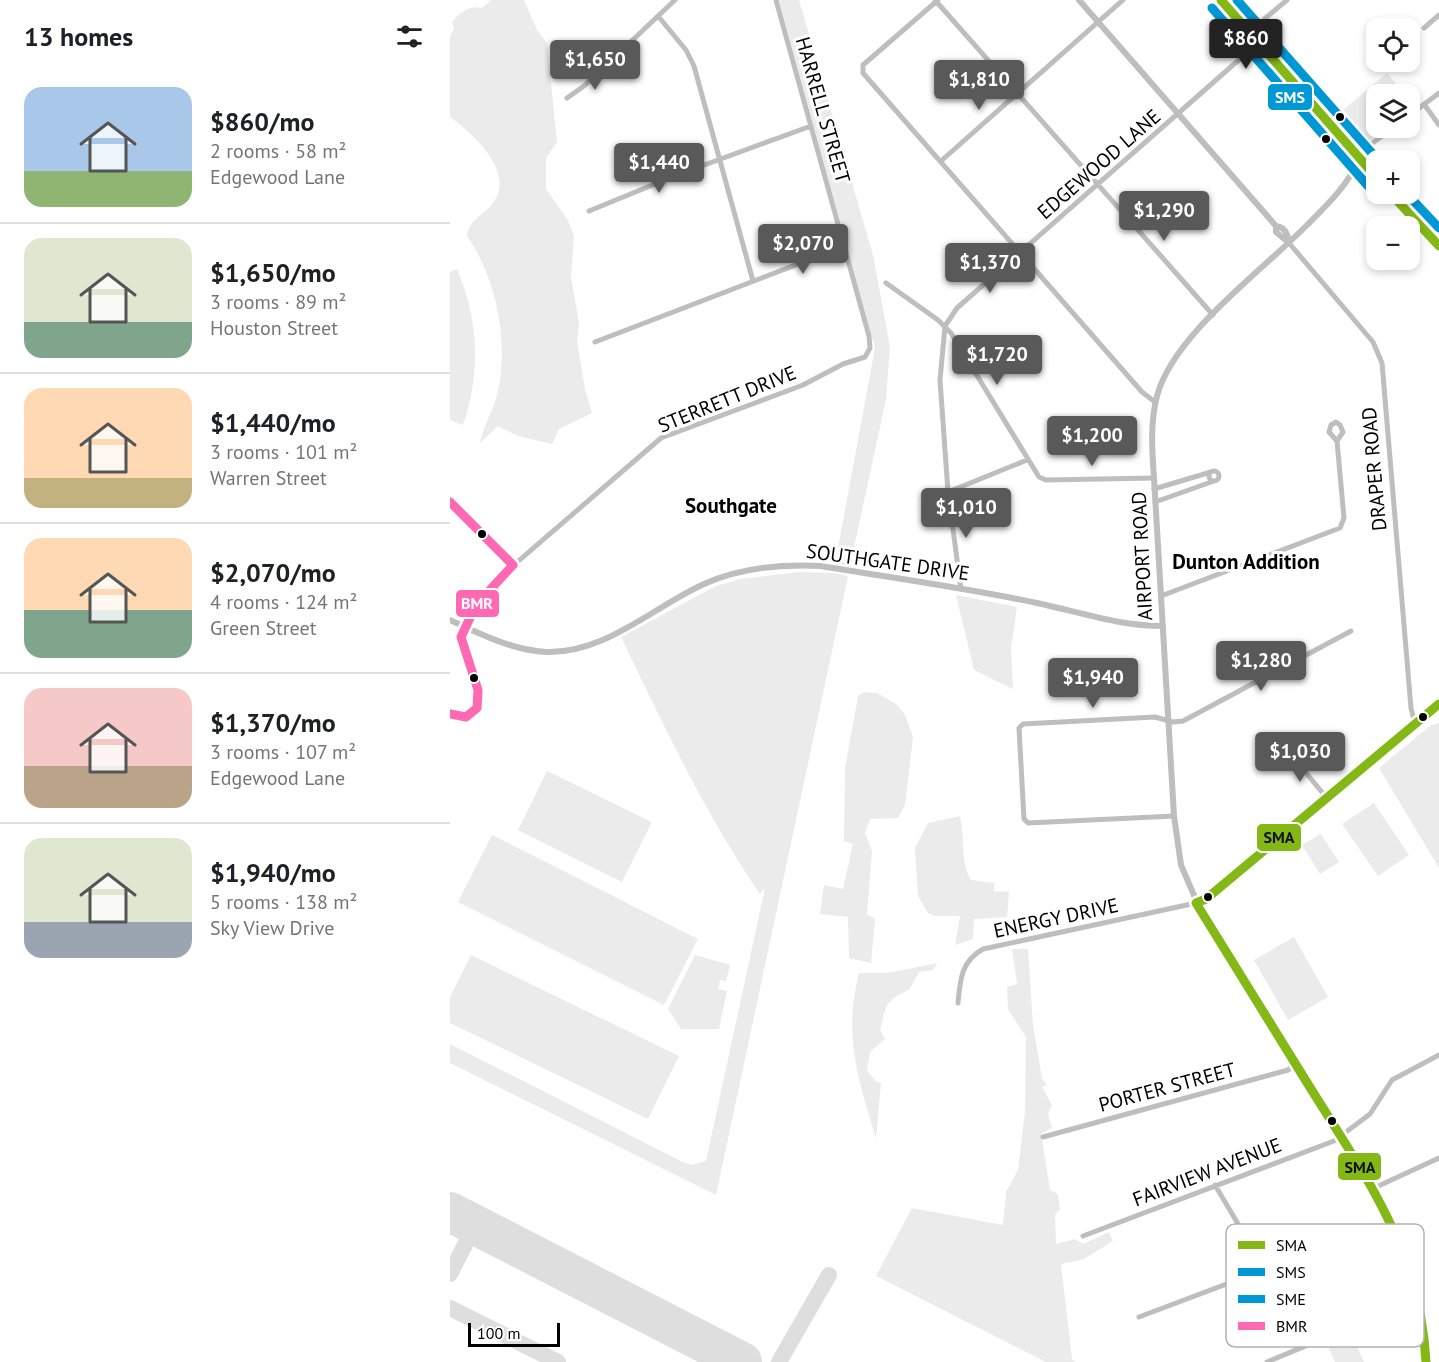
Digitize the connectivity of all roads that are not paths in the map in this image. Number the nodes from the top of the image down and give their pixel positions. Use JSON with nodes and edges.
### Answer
{"nodes":[{"id":1,"x":675,"y":0,"type":"edge"},
{"id":2,"x":776,"y":0,"type":"edge"},
{"id":3,"x":937,"y":0,"type":"edge"},
{"id":4,"x":1079,"y":0,"type":"edge"},
{"id":5,"x":1123,"y":0,"type":"edge"},
{"id":6,"x":1221,"y":0,"type":"edge"},
{"id":7,"x":1287,"y":0,"type":"edge"},
{"id":8,"x":1439,"y":15,"type":"edge"},
{"id":9,"x":658,"y":16,"type":"junction"},
{"id":10,"x":1098,"y":22,"type":"junction"},
{"id":11,"x":1424,"y":28,"type":"dead end"},
{"id":12,"x":1249,"y":32,"type":"junction"},
{"id":13,"x":1258,"y":43,"type":"junction"},
{"id":14,"x":1017,"y":93,"type":"junction"},
{"id":15,"x":1439,"y":93,"type":"edge"},
{"id":16,"x":567,"y":98,"type":"dead end"},
{"id":17,"x":1424,"y":104,"type":"junction"},
{"id":18,"x":1420,"y":107,"type":"edge"},
{"id":19,"x":1178,"y":114,"type":"junction"},
{"id":20,"x":1439,"y":125,"type":"edge"},
{"id":21,"x":811,"y":126,"type":"junction"},
{"id":22,"x":1379,"y":138,"type":"edge"},
{"id":23,"x":1360,"y":158,"type":"junction"},
{"id":24,"x":718,"y":159,"type":"junction"},
{"id":25,"x":941,"y":161,"type":"junction"},
{"id":26,"x":1366,"y":165,"type":"edge"},
{"id":27,"x":1098,"y":185,"type":"junction"},
{"id":28,"x":1400,"y":204,"type":"edge"},
{"id":29,"x":589,"y":211,"type":"dead end"},
{"id":30,"x":1289,"y":243,"type":"junction"},
{"id":31,"x":845,"y":246,"type":"junction"},
{"id":32,"x":1439,"y":246,"type":"edge"},
{"id":33,"x":1021,"y":252,"type":"junction"},
{"id":34,"x":753,"y":281,"type":"junction"},
{"id":35,"x":886,"y":283,"type":"dead end"},
{"id":36,"x":858,"y":298,"type":"joint"},
{"id":37,"x":1213,"y":315,"type":"junction"},
{"id":38,"x":945,"y":326,"type":"junction"},
{"id":39,"x":595,"y":342,"type":"dead end"},
{"id":40,"x":1155,"y":402,"type":"junction"},
{"id":41,"x":1337,"y":441,"type":"dead end"},
{"id":42,"x":1028,"y":460,"type":"junction"},
{"id":43,"x":1154,"y":478,"type":"junction"},
{"id":44,"x":1154,"y":489,"type":"junction"},
{"id":45,"x":948,"y":492,"type":"junction"},
{"id":46,"x":1155,"y":502,"type":"junction"},
{"id":47,"x":961,"y":589,"type":"junction"},
{"id":48,"x":1161,"y":596,"type":"junction"},
{"id":49,"x":450,"y":621,"type":"edge"},
{"id":50,"x":1162,"y":626,"type":"junction"},
{"id":51,"x":464,"y":627,"type":"junction"},
{"id":52,"x":1351,"y":631,"type":"dead end"},
{"id":53,"x":1439,"y":704,"type":"edge"},
{"id":54,"x":1168,"y":720,"type":"junction"},
{"id":55,"x":1415,"y":724,"type":"junction"},
{"id":56,"x":1292,"y":756,"type":"dead end"},
{"id":57,"x":1326,"y":797,"type":"junction"},
{"id":58,"x":1174,"y":816,"type":"junction"},
{"id":59,"x":1196,"y":903,"type":"junction"},
{"id":60,"x":958,"y":1003,"type":"dead end"},
{"id":61,"x":1439,"y":1055,"type":"edge"},
{"id":62,"x":1296,"y":1063,"type":"junction"},
{"id":63,"x":1341,"y":1136,"type":"junction"},
{"id":64,"x":1043,"y":1137,"type":"dead end"},
{"id":65,"x":1439,"y":1158,"type":"edge"},
{"id":66,"x":1215,"y":1185,"type":"junction"},
{"id":67,"x":1374,"y":1188,"type":"junction"},
{"id":68,"x":1391,"y":1222,"type":"joint"},
{"id":69,"x":1238,"y":1224,"type":"edge"},
{"id":70,"x":1386,"y":1224,"type":"edge"},
{"id":71,"x":1083,"y":1236,"type":"dead end"},
{"id":72,"x":1226,"y":1285,"type":"edge"},
{"id":73,"x":1139,"y":1317,"type":"dead end"},
{"id":74,"x":1424,"y":1344,"type":"edge"},
{"id":75,"x":1302,"y":1347,"type":"edge"},
{"id":76,"x":1266,"y":1362,"type":"edge"},
{"id":77,"x":1426,"y":1362,"type":"edge"}],
"edges":[{"from":1,"to":9,"type":"street"},
{"from":2,"to":21,"type":"street","name":"HARRELL STREET"},
{"from":3,"to":14,"type":"street"},
{"from":3,"to":25,"type":"street"},
{"from":4,"to":10,"type":"street","name":"DRAPER ROAD"},
{"from":5,"to":10,"type":"street"},
{"from":6,"to":12,"type":"main road"},
{"from":7,"to":12,"type":"street"},
{"from":8,"to":11,"type":"street"},
{"from":9,"to":16,"type":"street"},
{"from":9,"to":24,"type":"street"},
{"from":10,"to":14,"type":"street"},
{"from":10,"to":19,"type":"street","name":"DRAPER ROAD"},
{"from":12,"to":13,"type":"main road"},
{"from":13,"to":19,"type":"street","name":"EDGEWOOD LANE"},
{"from":13,"to":23,"type":"main road"},
{"from":14,"to":25,"type":"street"},
{"from":14,"to":27,"type":"street"},
{"from":15,"to":17,"type":"street"},
{"from":17,"to":18,"type":"street"},
{"from":17,"to":20,"type":"street"},
{"from":19,"to":27,"type":"street","name":"EDGEWOOD LANE"},
{"from":19,"to":30,"type":"street","name":"DRAPER ROAD"},
{"from":21,"to":24,"type":"street"},
{"from":21,"to":31,"type":"street","name":"HARRELL STREET"},
{"from":22,"to":23,"type":"street"},
{"from":23,"to":26,"type":"main road"},
{"from":23,"to":30,"type":"street","name":"AIRPORT ROAD"},
{"from":24,"to":29,"type":"street"},
{"from":24,"to":34,"type":"street"},
{"from":25,"to":33,"type":"street"},
{"from":27,"to":33,"type":"street","name":"EDGEWOOD LANE"},
{"from":27,"to":37,"type":"street"},
{"from":28,"to":32,"type":"main road"},
{"from":30,"to":37,"type":"street","name":"AIRPORT ROAD"},
{"from":30,"to":55,"type":"street","name":"DRAPER ROAD"},
{"from":31,"to":34,"type":"street"},
{"from":31,"to":36,"type":"street","name":"HARRELL STREET"},
{"from":33,"to":38,"type":"street","name":"EDGEWOOD LANE"},
{"from":33,"to":40,"type":"street"},
{"from":34,"to":39,"type":"street"},
{"from":35,"to":38,"type":"street"},
{"from":36,"to":51,"type":"street","name":"STERRETT DRIVE"},
{"from":37,"to":40,"type":"street","name":"AIRPORT ROAD"},
{"from":38,"to":42,"type":"street"},
{"from":38,"to":45,"type":"street","name":"EDGEWOOD LANE"},
{"from":40,"to":43,"type":"street","name":"AIRPORT ROAD"},
{"from":41,"to":48,"type":"street"},
{"from":42,"to":43,"type":"street"},
{"from":42,"to":45,"type":"street"},
{"from":43,"to":44,"type":"street","name":"AIRPORT ROAD"},
{"from":44,"to":46,"type":"street","name":"AIRPORT ROAD"},
{"from":44,"to":46,"type":"street"},
{"from":45,"to":47,"type":"street","name":"EDGEWOOD LANE"},
{"from":46,"to":48,"type":"street","name":"AIRPORT ROAD"},
{"from":47,"to":50,"type":"street","name":"SOUTHGATE DRIVE"},
{"from":47,"to":51,"type":"street","name":"SOUTHGATE DRIVE"},
{"from":48,"to":50,"type":"street","name":"AIRPORT ROAD"},
{"from":49,"to":51,"type":"street","name":"SOUTHGATE DRIVE"},
{"from":50,"to":54,"type":"street","name":"AIRPORT ROAD"},
{"from":52,"to":54,"type":"street"},
{"from":53,"to":55,"type":"street"},
{"from":54,"to":58,"type":"street","name":"AIRPORT ROAD"},
{"from":54,"to":58,"type":"street"},
{"from":55,"to":57,"type":"street"},
{"from":56,"to":57,"type":"street"},
{"from":57,"to":59,"type":"street"},
{"from":58,"to":59,"type":"street","name":"AIRPORT ROAD"},
{"from":59,"to":60,"type":"street","name":"ENERGY DRIVE"},
{"from":59,"to":62,"type":"street","name":"AIRPORT ROAD"},
{"from":61,"to":63,"type":"street","name":"FAIRVIEW AVENUE"},
{"from":62,"to":63,"type":"street","name":"AIRPORT ROAD"},
{"from":62,"to":64,"type":"street","name":"PORTER STREET"},
{"from":63,"to":66,"type":"street","name":"FAIRVIEW AVENUE"},
{"from":63,"to":67,"type":"street","name":"AIRPORT ROAD"},
{"from":65,"to":67,"type":"street"},
{"from":66,"to":69,"type":"street"},
{"from":66,"to":71,"type":"street","name":"FAIRVIEW AVENUE"},
{"from":67,"to":68,"type":"street","name":"AIRPORT ROAD"},
{"from":68,"to":70,"type":"street"},
{"from":72,"to":73,"type":"street"},
{"from":74,"to":77,"type":"street","name":"AIRPORT ROAD"},
{"from":75,"to":76,"type":"street"}]}
